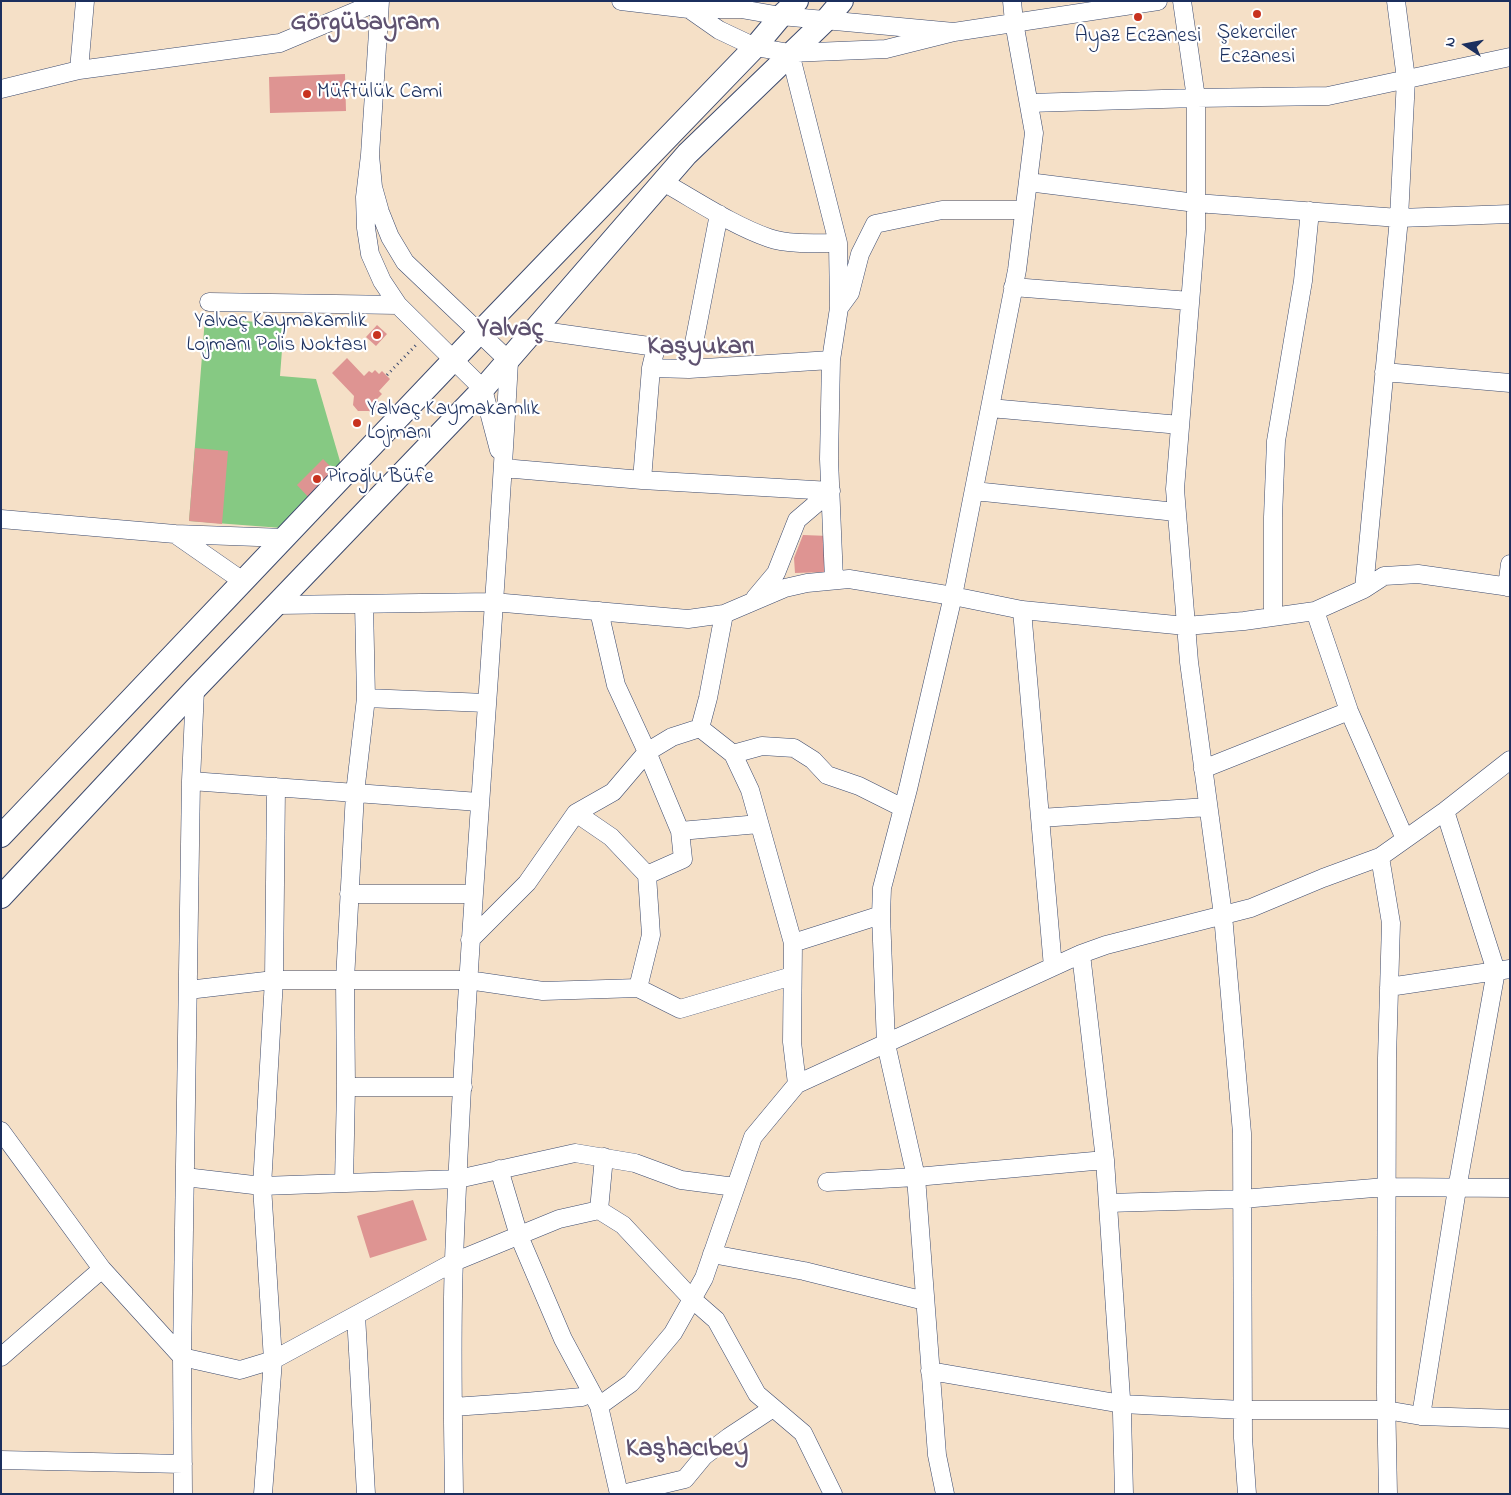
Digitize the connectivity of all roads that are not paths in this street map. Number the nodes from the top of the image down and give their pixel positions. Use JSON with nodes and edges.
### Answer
{"nodes":[{"id":1,"x":84,"y":1,"type":"edge"},
{"id":2,"x":620,"y":1,"type":"edge"},
{"id":3,"x":842,"y":1,"type":"edge"},
{"id":4,"x":1012,"y":1,"type":"edge"},
{"id":5,"x":1158,"y":1,"type":"edge"},
{"id":6,"x":1182,"y":1,"type":"edge"},
{"id":7,"x":1396,"y":1,"type":"edge"},
{"id":8,"x":688,"y":5,"type":"edge"},
{"id":9,"x":782,"y":8,"type":"edge"},
{"id":10,"x":826,"y":20,"type":"junction"},
{"id":11,"x":1014,"y":22,"type":"junction"},
{"id":12,"x":954,"y":32,"type":"junction"},
{"id":13,"x":756,"y":47,"type":"junction"},
{"id":14,"x":790,"y":53,"type":"junction"},
{"id":15,"x":1510,"y":57,"type":"edge"},
{"id":16,"x":79,"y":70,"type":"junction"},
{"id":17,"x":1406,"y":79,"type":"junction"},
{"id":18,"x":1,"y":89,"type":"edge"},
{"id":19,"x":1196,"y":98,"type":"junction"},
{"id":20,"x":1030,"y":103,"type":"junction"},
{"id":21,"x":370,"y":155,"type":"junction"},
{"id":22,"x":663,"y":182,"type":"junction"},
{"id":23,"x":1028,"y":182,"type":"junction"},
{"id":24,"x":1196,"y":203,"type":"junction"},
{"id":25,"x":1024,"y":210,"type":"junction"},
{"id":26,"x":1310,"y":211,"type":"junction"},
{"id":27,"x":719,"y":214,"type":"junction"},
{"id":28,"x":1510,"y":214,"type":"edge"},
{"id":29,"x":1399,"y":218,"type":"junction"},
{"id":30,"x":838,"y":243,"type":"junction"},
{"id":31,"x":1013,"y":286,"type":"junction"},
{"id":32,"x":1190,"y":301,"type":"junction"},
{"id":33,"x":209,"y":302,"type":"dead end"},
{"id":34,"x":398,"y":305,"type":"junction"},
{"id":35,"x":839,"y":308,"type":"junction"},
{"id":36,"x":536,"y":330,"type":"junction"},
{"id":37,"x":479,"y":333,"type":"junction"},
{"id":38,"x":831,"y":360,"type":"junction"},
{"id":39,"x":454,"y":361,"type":"junction"},
{"id":40,"x":509,"y":361,"type":"junction"},
{"id":41,"x":651,"y":368,"type":"junction"},
{"id":42,"x":689,"y":369,"type":"junction"},
{"id":43,"x":1384,"y":372,"type":"junction"},
{"id":44,"x":1510,"y":383,"type":"edge"},
{"id":45,"x":483,"y":389,"type":"junction"},
{"id":46,"x":990,"y":408,"type":"junction"},
{"id":47,"x":1180,"y":425,"type":"junction"},
{"id":48,"x":503,"y":468,"type":"junction"},
{"id":49,"x":642,"y":480,"type":"junction"},
{"id":50,"x":831,"y":490,"type":"junction"},
{"id":51,"x":974,"y":491,"type":"junction"},
{"id":52,"x":1176,"y":512,"type":"junction"},
{"id":53,"x":1,"y":519,"type":"edge"},
{"id":54,"x":175,"y":534,"type":"junction"},
{"id":55,"x":285,"y":538,"type":"junction"},
{"id":56,"x":1510,"y":564,"type":"edge"},
{"id":57,"x":834,"y":580,"type":"junction"},
{"id":58,"x":244,"y":582,"type":"junction"},
{"id":59,"x":1509,"y":587,"type":"edge"},
{"id":60,"x":1364,"y":589,"type":"junction"},
{"id":61,"x":953,"y":596,"type":"junction"},
{"id":62,"x":493,"y":602,"type":"junction"},
{"id":63,"x":753,"y":602,"type":"junction"},
{"id":64,"x":364,"y":604,"type":"junction"},
{"id":65,"x":277,"y":605,"type":"junction"},
{"id":66,"x":1022,"y":610,"type":"junction"},
{"id":67,"x":598,"y":611,"type":"junction"},
{"id":68,"x":1315,"y":611,"type":"junction"},
{"id":69,"x":724,"y":614,"type":"junction"},
{"id":70,"x":1273,"y":617,"type":"junction"},
{"id":71,"x":1186,"y":626,"type":"junction"},
{"id":72,"x":196,"y":689,"type":"junction"},
{"id":73,"x":366,"y":698,"type":"junction"},
{"id":74,"x":486,"y":702,"type":"junction"},
{"id":75,"x":1349,"y":711,"type":"junction"},
{"id":76,"x":700,"y":728,"type":"junction"},
{"id":77,"x":647,"y":752,"type":"junction"},
{"id":78,"x":733,"y":754,"type":"junction"},
{"id":79,"x":1510,"y":760,"type":"edge"},
{"id":80,"x":1203,"y":769,"type":"junction"},
{"id":81,"x":191,"y":781,"type":"junction"},
{"id":82,"x":276,"y":787,"type":"junction"},
{"id":83,"x":355,"y":793,"type":"junction"},
{"id":84,"x":479,"y":802,"type":"junction"},
{"id":85,"x":1208,"y":807,"type":"junction"},
{"id":86,"x":903,"y":808,"type":"junction"},
{"id":87,"x":1445,"y":811,"type":"junction"},
{"id":88,"x":576,"y":813,"type":"junction"},
{"id":89,"x":1040,"y":818,"type":"junction"},
{"id":90,"x":759,"y":824,"type":"junction"},
{"id":91,"x":680,"y":831,"type":"junction"},
{"id":92,"x":1,"y":836,"type":"edge"},
{"id":93,"x":1405,"y":839,"type":"junction"},
{"id":94,"x":1380,"y":857,"type":"junction"},
{"id":95,"x":646,"y":875,"type":"junction"},
{"id":96,"x":350,"y":894,"type":"junction"},
{"id":97,"x":473,"y":894,"type":"junction"},
{"id":98,"x":1,"y":897,"type":"edge"},
{"id":99,"x":881,"y":915,"type":"junction"},
{"id":100,"x":1223,"y":915,"type":"junction"},
{"id":101,"x":470,"y":940,"type":"junction"},
{"id":102,"x":793,"y":943,"type":"junction"},
{"id":103,"x":1081,"y":954,"type":"junction"},
{"id":104,"x":1053,"y":967,"type":"junction"},
{"id":105,"x":1503,"y":970,"type":"edge"},
{"id":106,"x":792,"y":976,"type":"junction"},
{"id":107,"x":274,"y":980,"type":"junction"},
{"id":108,"x":345,"y":980,"type":"junction"},
{"id":109,"x":468,"y":980,"type":"junction"},
{"id":110,"x":1389,"y":987,"type":"junction"},
{"id":111,"x":638,"y":988,"type":"junction"},
{"id":112,"x":188,"y":990,"type":"junction"},
{"id":113,"x":886,"y":1044,"type":"junction"},
{"id":114,"x":797,"y":1084,"type":"junction"},
{"id":115,"x":346,"y":1087,"type":"junction"},
{"id":116,"x":463,"y":1087,"type":"junction"},
{"id":117,"x":1,"y":1131,"type":"edge"},
{"id":118,"x":604,"y":1158,"type":"junction"},
{"id":119,"x":1105,"y":1160,"type":"junction"},
{"id":120,"x":499,"y":1169,"type":"junction"},
{"id":121,"x":916,"y":1177,"type":"junction"},
{"id":122,"x":185,"y":1178,"type":"junction"},
{"id":123,"x":458,"y":1179,"type":"junction"},
{"id":124,"x":827,"y":1182,"type":"dead end"},
{"id":125,"x":344,"y":1183,"type":"junction"},
{"id":126,"x":262,"y":1186,"type":"junction"},
{"id":127,"x":735,"y":1187,"type":"junction"},
{"id":128,"x":1386,"y":1187,"type":"junction"},
{"id":129,"x":1510,"y":1188,"type":"edge"},
{"id":130,"x":1457,"y":1189,"type":"junction"},
{"id":131,"x":1242,"y":1199,"type":"junction"},
{"id":132,"x":1108,"y":1204,"type":"junction"},
{"id":133,"x":600,"y":1210,"type":"junction"},
{"id":134,"x":518,"y":1236,"type":"junction"},
{"id":135,"x":712,"y":1254,"type":"junction"},
{"id":136,"x":454,"y":1262,"type":"junction"},
{"id":137,"x":102,"y":1269,"type":"junction"},
{"id":138,"x":692,"y":1299,"type":"junction"},
{"id":139,"x":925,"y":1301,"type":"junction"},
{"id":140,"x":356,"y":1315,"type":"junction"},
{"id":141,"x":1,"y":1357,"type":"edge"},
{"id":142,"x":182,"y":1357,"type":"junction"},
{"id":143,"x":273,"y":1360,"type":"junction"},
{"id":144,"x":930,"y":1371,"type":"junction"},
{"id":145,"x":596,"y":1399,"type":"junction"},
{"id":146,"x":1122,"y":1404,"type":"junction"},
{"id":147,"x":453,"y":1407,"type":"junction"},
{"id":148,"x":773,"y":1408,"type":"junction"},
{"id":149,"x":1243,"y":1410,"type":"junction"},
{"id":150,"x":1386,"y":1410,"type":"junction"},
{"id":151,"x":1421,"y":1416,"type":"junction"},
{"id":152,"x":1510,"y":1419,"type":"edge"},
{"id":153,"x":1,"y":1460,"type":"edge"},
{"id":154,"x":183,"y":1464,"type":"junction"},
{"id":155,"x":183,"y":1494,"type":"edge"},
{"id":156,"x":263,"y":1494,"type":"edge"},
{"id":157,"x":366,"y":1494,"type":"edge"},
{"id":158,"x":454,"y":1494,"type":"edge"},
{"id":159,"x":620,"y":1494,"type":"edge"},
{"id":160,"x":833,"y":1494,"type":"edge"},
{"id":161,"x":945,"y":1494,"type":"edge"},
{"id":162,"x":1124,"y":1494,"type":"edge"},
{"id":163,"x":1247,"y":1494,"type":"edge"},
{"id":164,"x":1388,"y":1494,"type":"edge"}],
"edges":[{"from":1,"to":16,"type":"street"},
{"from":2,"to":8,"type":"street"},
{"from":3,"to":10,"type":"main road"},
{"from":4,"to":11,"type":"street"},
{"from":5,"to":11,"type":"street"},
{"from":6,"to":19,"type":"street"},
{"from":7,"to":17,"type":"street"},
{"from":8,"to":9,"type":"street"},
{"from":8,"to":13,"type":"street"},
{"from":9,"to":10,"type":"street"},
{"from":9,"to":13,"type":"main road"},
{"from":10,"to":12,"type":"street"},
{"from":10,"to":14,"type":"main road"},
{"from":11,"to":12,"type":"street"},
{"from":11,"to":20,"type":"street"},
{"from":12,"to":14,"type":"street"},
{"from":13,"to":14,"type":"street"},
{"from":13,"to":37,"type":"main road"},
{"from":14,"to":22,"type":"main road"},
{"from":14,"to":30,"type":"street"},
{"from":15,"to":17,"type":"street"},
{"from":16,"to":18,"type":"street"},
{"from":16,"to":21,"type":"street"},
{"from":17,"to":19,"type":"street"},
{"from":17,"to":29,"type":"street"},
{"from":19,"to":20,"type":"street"},
{"from":19,"to":24,"type":"street"},
{"from":20,"to":23,"type":"street"},
{"from":21,"to":34,"type":"street"},
{"from":21,"to":37,"type":"street"},
{"from":22,"to":27,"type":"street"},
{"from":22,"to":36,"type":"main road"},
{"from":23,"to":24,"type":"street"},
{"from":23,"to":25,"type":"street"},
{"from":24,"to":26,"type":"street"},
{"from":24,"to":32,"type":"street"},
{"from":25,"to":31,"type":"street"},
{"from":25,"to":35,"type":"street"},
{"from":26,"to":29,"type":"street"},
{"from":26,"to":70,"type":"street"},
{"from":27,"to":30,"type":"street"},
{"from":27,"to":42,"type":"street"},
{"from":28,"to":29,"type":"street"},
{"from":29,"to":43,"type":"street"},
{"from":30,"to":35,"type":"street"},
{"from":31,"to":32,"type":"street"},
{"from":31,"to":46,"type":"street"},
{"from":32,"to":47,"type":"street"},
{"from":33,"to":34,"type":"street"},
{"from":34,"to":39,"type":"street"},
{"from":35,"to":38,"type":"street"},
{"from":36,"to":40,"type":"main road"},
{"from":36,"to":41,"type":"street"},
{"from":37,"to":39,"type":"main road"},
{"from":37,"to":40,"type":"street"},
{"from":38,"to":42,"type":"street"},
{"from":38,"to":50,"type":"street"},
{"from":39,"to":45,"type":"street"},
{"from":39,"to":55,"type":"main road"},
{"from":40,"to":45,"type":"main road"},
{"from":40,"to":48,"type":"street"},
{"from":41,"to":42,"type":"street"},
{"from":41,"to":49,"type":"street"},
{"from":43,"to":44,"type":"street"},
{"from":43,"to":60,"type":"street"},
{"from":45,"to":48,"type":"street"},
{"from":45,"to":65,"type":"main road"},
{"from":46,"to":47,"type":"street"},
{"from":46,"to":51,"type":"street"},
{"from":47,"to":52,"type":"street"},
{"from":48,"to":49,"type":"street"},
{"from":48,"to":62,"type":"street"},
{"from":49,"to":50,"type":"street"},
{"from":50,"to":57,"type":"street"},
{"from":50,"to":63,"type":"street"},
{"from":51,"to":52,"type":"street"},
{"from":51,"to":61,"type":"street"},
{"from":52,"to":71,"type":"street"},
{"from":53,"to":54,"type":"street"},
{"from":54,"to":55,"type":"street"},
{"from":54,"to":58,"type":"street"},
{"from":55,"to":58,"type":"main road"},
{"from":56,"to":59,"type":"street"},
{"from":57,"to":61,"type":"street"},
{"from":57,"to":63,"type":"street"},
{"from":58,"to":92,"type":"main road"},
{"from":59,"to":60,"type":"street"},
{"from":60,"to":68,"type":"street"},
{"from":61,"to":66,"type":"street"},
{"from":61,"to":86,"type":"street"},
{"from":62,"to":64,"type":"street"},
{"from":62,"to":67,"type":"street"},
{"from":62,"to":74,"type":"street"},
{"from":63,"to":69,"type":"street"},
{"from":64,"to":65,"type":"street"},
{"from":64,"to":73,"type":"street"},
{"from":65,"to":72,"type":"main road"},
{"from":66,"to":71,"type":"street"},
{"from":66,"to":89,"type":"street"},
{"from":67,"to":69,"type":"street"},
{"from":67,"to":77,"type":"street"},
{"from":68,"to":70,"type":"street"},
{"from":68,"to":75,"type":"street"},
{"from":69,"to":76,"type":"street"},
{"from":70,"to":71,"type":"street"},
{"from":71,"to":80,"type":"street"},
{"from":72,"to":81,"type":"street"},
{"from":72,"to":98,"type":"main road"},
{"from":73,"to":74,"type":"street"},
{"from":73,"to":83,"type":"street"},
{"from":74,"to":84,"type":"street"},
{"from":75,"to":80,"type":"street"},
{"from":75,"to":93,"type":"street"},
{"from":76,"to":77,"type":"street"},
{"from":76,"to":78,"type":"street"},
{"from":77,"to":88,"type":"street"},
{"from":77,"to":91,"type":"street"},
{"from":78,"to":86,"type":"street"},
{"from":78,"to":90,"type":"street"},
{"from":79,"to":87,"type":"street"},
{"from":80,"to":85,"type":"street"},
{"from":81,"to":82,"type":"street"},
{"from":81,"to":112,"type":"street"},
{"from":82,"to":83,"type":"street"},
{"from":82,"to":107,"type":"street"},
{"from":83,"to":84,"type":"street"},
{"from":83,"to":96,"type":"street"},
{"from":84,"to":97,"type":"street"},
{"from":85,"to":89,"type":"street"},
{"from":85,"to":100,"type":"street"},
{"from":86,"to":99,"type":"street"},
{"from":87,"to":93,"type":"street"},
{"from":87,"to":105,"type":"street"},
{"from":88,"to":95,"type":"street"},
{"from":88,"to":101,"type":"street"},
{"from":89,"to":104,"type":"street"},
{"from":90,"to":91,"type":"street"},
{"from":90,"to":102,"type":"street"},
{"from":91,"to":95,"type":"street"},
{"from":93,"to":94,"type":"street"},
{"from":94,"to":100,"type":"street"},
{"from":94,"to":110,"type":"street"},
{"from":95,"to":111,"type":"street"},
{"from":96,"to":97,"type":"street"},
{"from":96,"to":108,"type":"street"},
{"from":97,"to":101,"type":"street"},
{"from":99,"to":102,"type":"street"},
{"from":99,"to":113,"type":"street"},
{"from":100,"to":103,"type":"street"},
{"from":100,"to":131,"type":"street"},
{"from":101,"to":109,"type":"street"},
{"from":102,"to":106,"type":"street"},
{"from":103,"to":104,"type":"street"},
{"from":103,"to":119,"type":"street"},
{"from":104,"to":113,"type":"street"},
{"from":105,"to":110,"type":"street"},
{"from":105,"to":130,"type":"street"},
{"from":106,"to":111,"type":"street"},
{"from":106,"to":114,"type":"street"},
{"from":107,"to":108,"type":"street"},
{"from":107,"to":112,"type":"street"},
{"from":107,"to":126,"type":"street"},
{"from":108,"to":109,"type":"street"},
{"from":108,"to":115,"type":"street"},
{"from":109,"to":111,"type":"street"},
{"from":109,"to":116,"type":"street"},
{"from":110,"to":128,"type":"street"},
{"from":112,"to":122,"type":"street"},
{"from":113,"to":114,"type":"street"},
{"from":113,"to":121,"type":"street"},
{"from":114,"to":127,"type":"street"},
{"from":115,"to":116,"type":"street"},
{"from":115,"to":125,"type":"street"},
{"from":116,"to":123,"type":"street"},
{"from":117,"to":137,"type":"street"},
{"from":118,"to":120,"type":"street"},
{"from":118,"to":127,"type":"street"},
{"from":118,"to":133,"type":"street"},
{"from":119,"to":121,"type":"street"},
{"from":119,"to":132,"type":"street"},
{"from":120,"to":123,"type":"street"},
{"from":120,"to":134,"type":"street"},
{"from":121,"to":124,"type":"street"},
{"from":121,"to":139,"type":"street"},
{"from":122,"to":126,"type":"street"},
{"from":122,"to":142,"type":"street"},
{"from":123,"to":125,"type":"street"},
{"from":123,"to":136,"type":"street"},
{"from":125,"to":126,"type":"street"},
{"from":126,"to":143,"type":"street"},
{"from":127,"to":135,"type":"street"},
{"from":128,"to":130,"type":"street"},
{"from":128,"to":131,"type":"street"},
{"from":128,"to":150,"type":"street"},
{"from":129,"to":130,"type":"street"},
{"from":130,"to":151,"type":"street"},
{"from":131,"to":132,"type":"street"},
{"from":131,"to":149,"type":"street"},
{"from":132,"to":146,"type":"street"},
{"from":133,"to":134,"type":"street"},
{"from":133,"to":138,"type":"street"},
{"from":134,"to":136,"type":"street"},
{"from":134,"to":145,"type":"street"},
{"from":135,"to":138,"type":"street"},
{"from":135,"to":139,"type":"street"},
{"from":136,"to":140,"type":"street"},
{"from":136,"to":147,"type":"street"},
{"from":137,"to":141,"type":"street"},
{"from":137,"to":142,"type":"street"},
{"from":138,"to":145,"type":"street"},
{"from":138,"to":148,"type":"street"},
{"from":139,"to":144,"type":"street"},
{"from":140,"to":143,"type":"street"},
{"from":140,"to":157,"type":"street"},
{"from":142,"to":143,"type":"street"},
{"from":142,"to":154,"type":"street"},
{"from":143,"to":156,"type":"street"},
{"from":144,"to":146,"type":"street"},
{"from":144,"to":161,"type":"street"},
{"from":145,"to":147,"type":"street"},
{"from":145,"to":159,"type":"street"},
{"from":146,"to":149,"type":"street"},
{"from":146,"to":162,"type":"street"},
{"from":147,"to":158,"type":"street"},
{"from":148,"to":159,"type":"street"},
{"from":148,"to":160,"type":"street"},
{"from":149,"to":150,"type":"street"},
{"from":149,"to":163,"type":"street"},
{"from":150,"to":151,"type":"street"},
{"from":150,"to":164,"type":"street"},
{"from":151,"to":152,"type":"street"},
{"from":153,"to":154,"type":"street"},
{"from":154,"to":155,"type":"street"}]}
